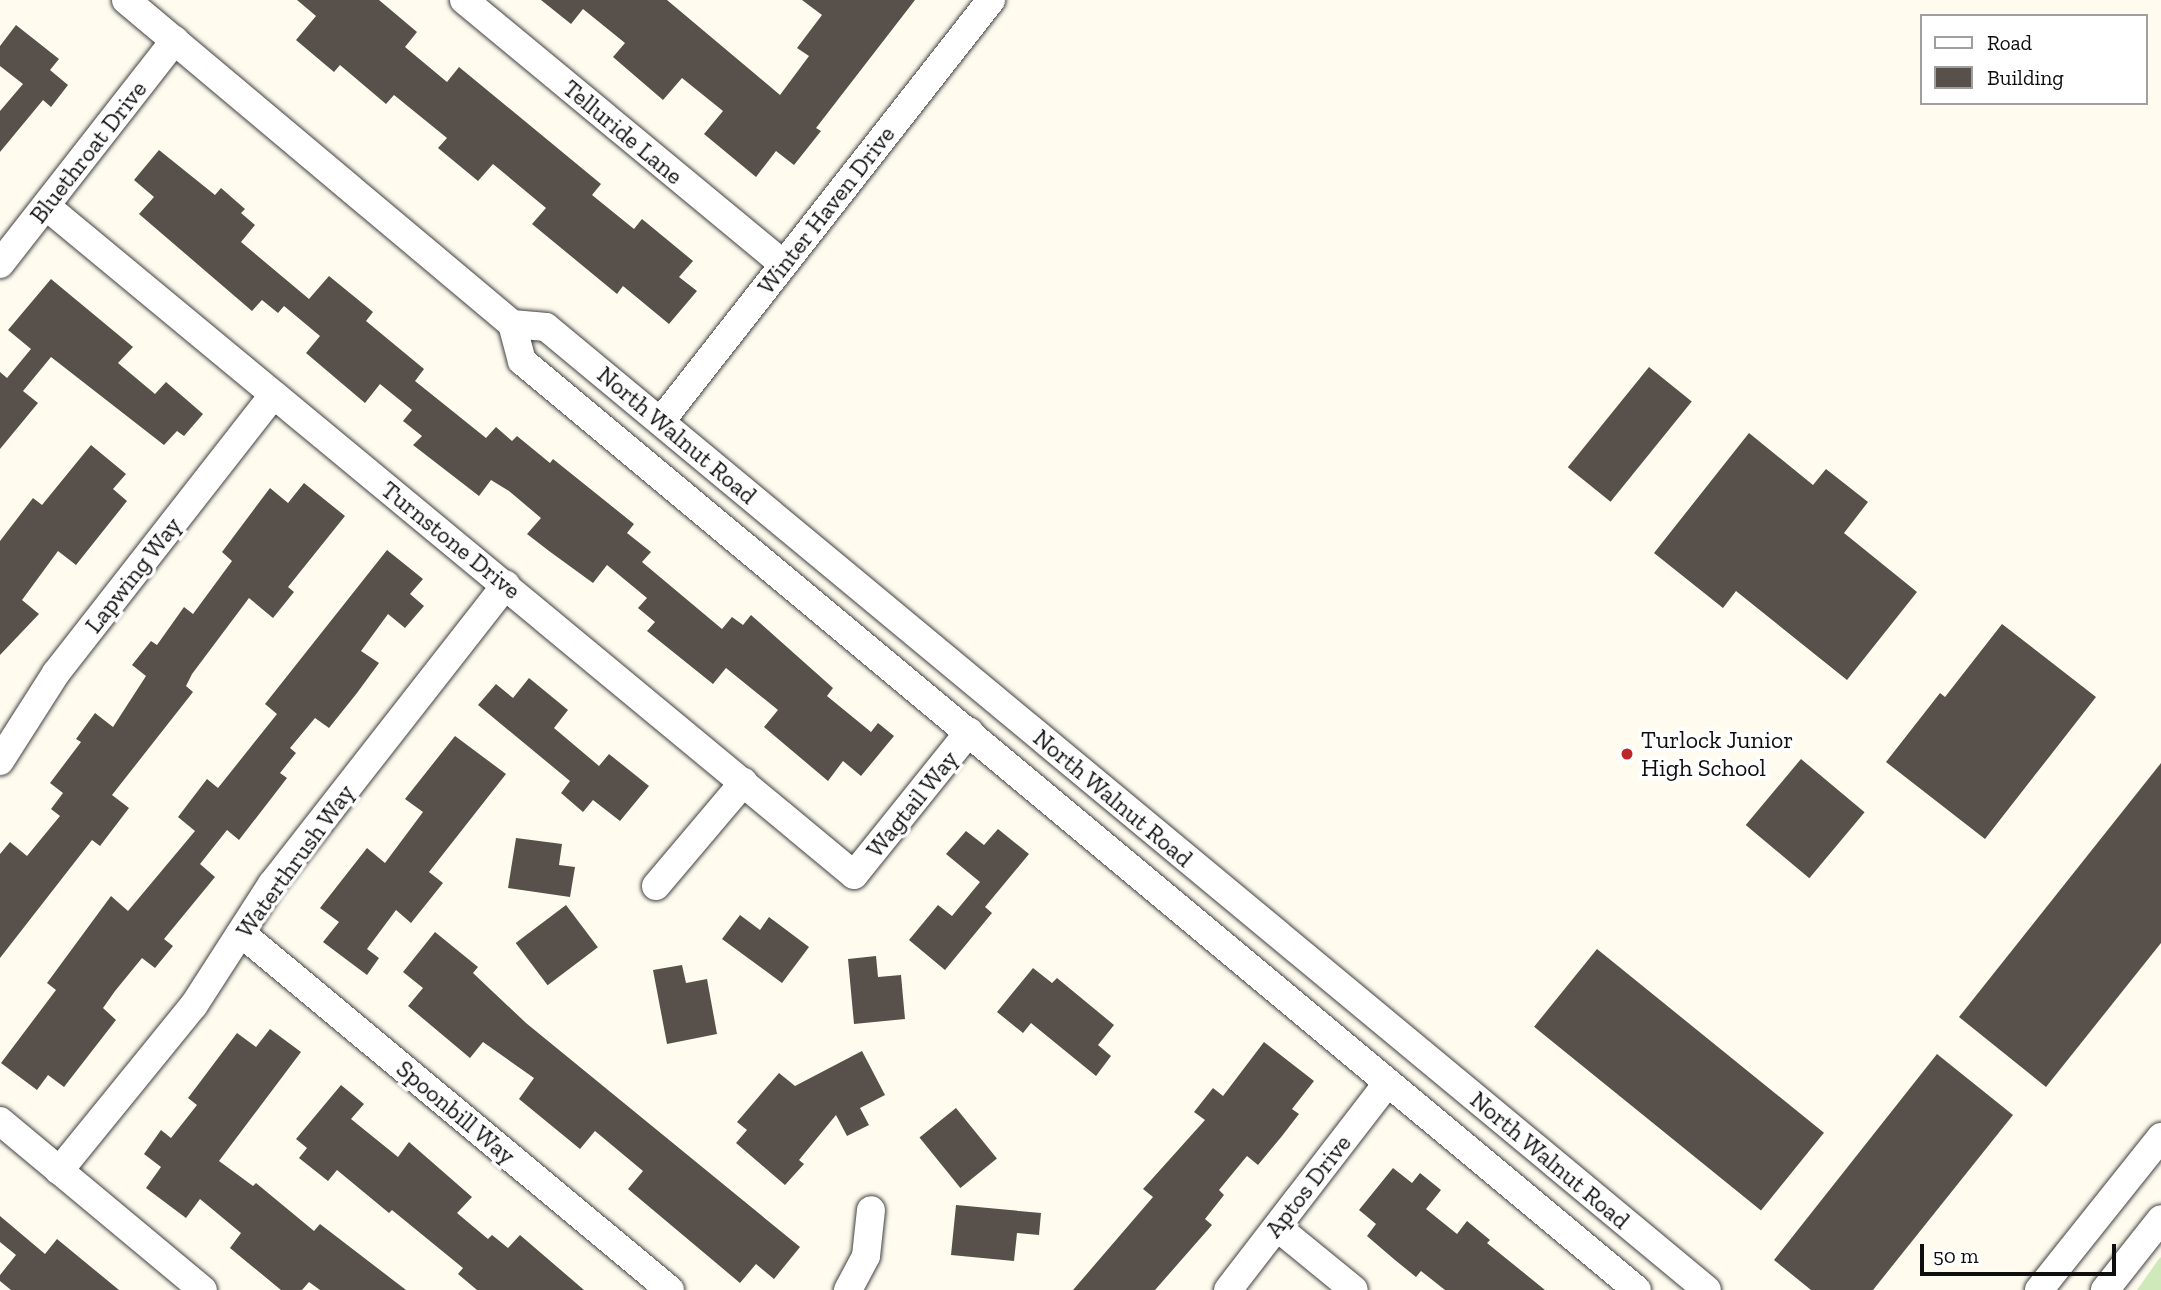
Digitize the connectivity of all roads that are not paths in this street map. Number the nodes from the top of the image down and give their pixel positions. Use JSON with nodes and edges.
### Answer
{"nodes":[{"id":1,"x":127,"y":0,"type":"edge"},
{"id":2,"x":464,"y":0,"type":"edge"},
{"id":3,"x":991,"y":0,"type":"edge"},
{"id":4,"x":175,"y":40,"type":"junction"},
{"id":5,"x":46,"y":206,"type":"junction"},
{"id":6,"x":0,"y":264,"type":"edge"},
{"id":7,"x":783,"y":264,"type":"junction"},
{"id":8,"x":512,"y":324,"type":"junction"},
{"id":9,"x":274,"y":395,"type":"junction"},
{"id":10,"x":661,"y":421,"type":"junction"},
{"id":11,"x":506,"y":585,"type":"junction"},
{"id":12,"x":969,"y":732,"type":"junction"},
{"id":13,"x":0,"y":761,"type":"edge"},
{"id":14,"x":744,"y":782,"type":"junction"},
{"id":15,"x":854,"y":875,"type":"joint"},
{"id":16,"x":656,"y":886,"type":"dead end"},
{"id":17,"x":241,"y":933,"type":"junction"},
{"id":18,"x":1388,"y":1082,"type":"junction"},
{"id":19,"x":0,"y":1121,"type":"edge"},
{"id":20,"x":2161,"y":1136,"type":"edge"},
{"id":21,"x":59,"y":1171,"type":"junction"},
{"id":22,"x":871,"y":1210,"type":"dead end"},
{"id":23,"x":2161,"y":1219,"type":"edge"},
{"id":24,"x":1277,"y":1227,"type":"junction"},
{"id":25,"x":204,"y":1290,"type":"edge"},
{"id":26,"x":670,"y":1290,"type":"edge"},
{"id":27,"x":848,"y":1290,"type":"edge"},
{"id":28,"x":1228,"y":1290,"type":"edge"},
{"id":29,"x":1354,"y":1290,"type":"edge"},
{"id":30,"x":1637,"y":1290,"type":"edge"},
{"id":31,"x":1707,"y":1290,"type":"edge"},
{"id":32,"x":2039,"y":1290,"type":"edge"},
{"id":33,"x":2105,"y":1290,"type":"edge"}],
"edges":[{"from":1,"to":4,"type":"street"},
{"from":2,"to":7,"type":"street","name":"Telluride Lane"},
{"from":3,"to":7,"type":"street","name":"Winter Haven Drive"},
{"from":4,"to":5,"type":"street","name":"Bluethroat Drive"},
{"from":4,"to":8,"type":"street"},
{"from":5,"to":6,"type":"street","name":"Bluethroat Drive"},
{"from":5,"to":9,"type":"street","name":"Turnstone Drive"},
{"from":7,"to":10,"type":"street","name":"Winter Haven Drive"},
{"from":8,"to":10,"type":"street","name":"North Walnut Road"},
{"from":8,"to":12,"type":"street","name":"North Walnut Road"},
{"from":9,"to":11,"type":"street","name":"Turnstone Drive"},
{"from":9,"to":13,"type":"street","name":"Lapwing Way"},
{"from":10,"to":31,"type":"street","name":"North Walnut Road"},
{"from":11,"to":14,"type":"street","name":"Turnstone Drive"},
{"from":11,"to":17,"type":"street","name":"Waterthrush Way"},
{"from":12,"to":15,"type":"street","name":"Wagtail Way"},
{"from":12,"to":18,"type":"street","name":"North Walnut Road"},
{"from":14,"to":15,"type":"street","name":"Turnstone Drive"},
{"from":14,"to":16,"type":"street"},
{"from":17,"to":21,"type":"street","name":"Waterthrush Way"},
{"from":17,"to":26,"type":"street","name":"Spoonbill Way"},
{"from":18,"to":24,"type":"street","name":"Aptos Drive"},
{"from":18,"to":30,"type":"street","name":"North Walnut Road"},
{"from":19,"to":21,"type":"street"},
{"from":20,"to":32,"type":"street"},
{"from":21,"to":25,"type":"street"},
{"from":22,"to":27,"type":"street"},
{"from":23,"to":33,"type":"street"},
{"from":24,"to":28,"type":"street","name":"Aptos Drive"},
{"from":24,"to":29,"type":"street"}]}
